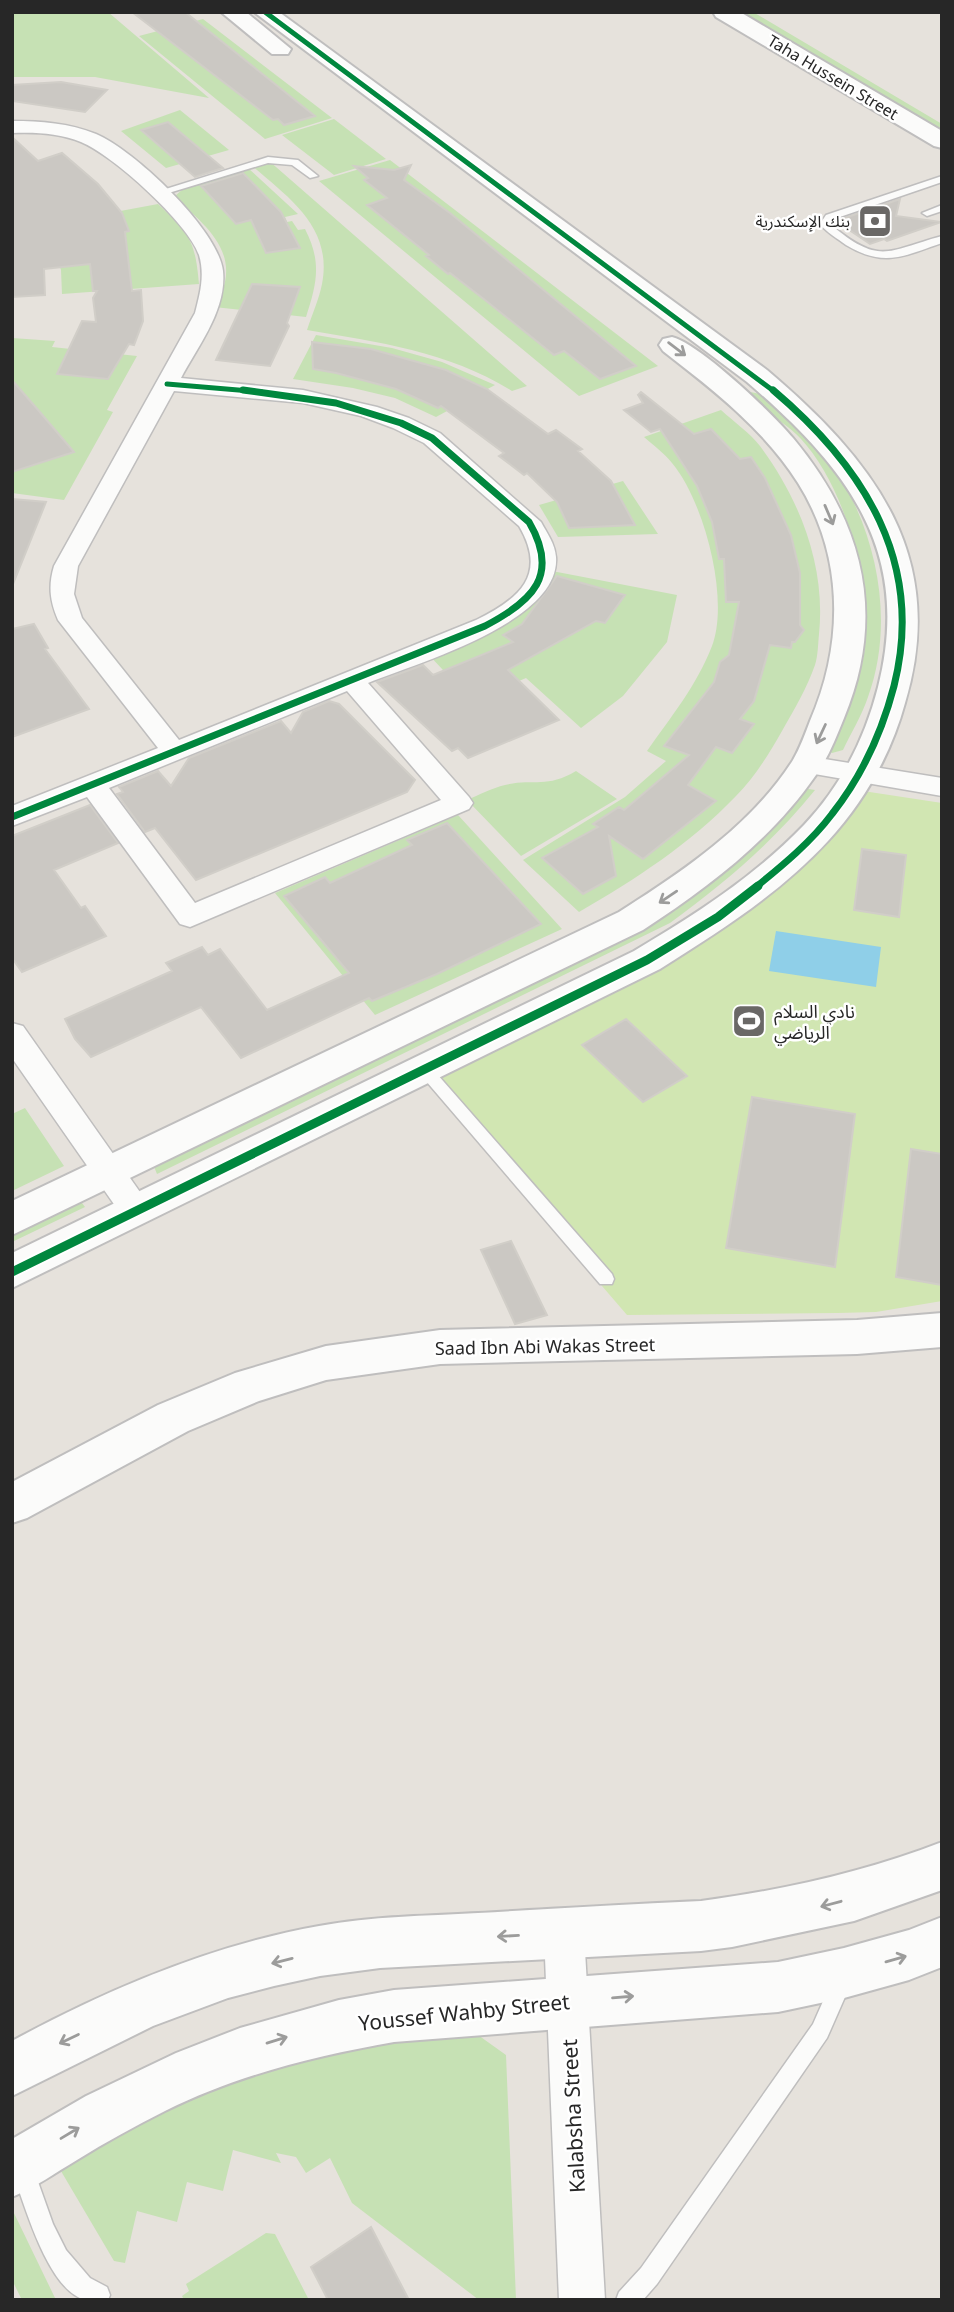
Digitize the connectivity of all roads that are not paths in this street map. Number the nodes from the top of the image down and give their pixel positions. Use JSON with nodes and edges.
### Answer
{"nodes":[{"id":1,"x":232,"y":12,"type":"edge"},
{"id":2,"x":265,"y":12,"type":"edge"},
{"id":3,"x":724,"y":12,"type":"edge"},
{"id":4,"x":12,"y":127,"type":"edge"},
{"id":5,"x":942,"y":141,"type":"edge"},
{"id":6,"x":313,"y":176,"type":"dead end"},
{"id":7,"x":942,"y":178,"type":"edge"},
{"id":8,"x":158,"y":193,"type":"junction"},
{"id":9,"x":942,"y":208,"type":"edge"},
{"id":10,"x":927,"y":213,"type":"dead end"},
{"id":11,"x":942,"y":239,"type":"edge"},
{"id":12,"x":757,"y":376,"type":"junction"},
{"id":13,"x":167,"y":384,"type":"junction"},
{"id":14,"x":728,"y":388,"type":"junction"},
{"id":15,"x":351,"y":680,"type":"junction"},
{"id":16,"x":174,"y":751,"type":"junction"},
{"id":17,"x":806,"y":765,"type":"junction"},
{"id":18,"x":860,"y":774,"type":"junction"},
{"id":19,"x":92,"y":785,"type":"junction"},
{"id":20,"x":942,"y":787,"type":"edge"},
{"id":21,"x":12,"y":817,"type":"edge"},
{"id":22,"x":12,"y":1034,"type":"edge"},
{"id":23,"x":425,"y":1070,"type":"junction"},
{"id":24,"x":109,"y":1172,"type":"junction"},
{"id":25,"x":136,"y":1211,"type":"junction"},
{"id":26,"x":12,"y":1219,"type":"edge"},
{"id":27,"x":12,"y":1272,"type":"edge"},
{"id":28,"x":606,"y":1279,"type":"dead end"},
{"id":29,"x":942,"y":1330,"type":"edge"},
{"id":30,"x":12,"y":1504,"type":"edge"},
{"id":31,"x":942,"y":1866,"type":"edge"},
{"id":32,"x":564,"y":1933,"type":"junction"},
{"id":33,"x":942,"y":1942,"type":"edge"},
{"id":34,"x":844,"y":1973,"type":"junction"},
{"id":35,"x":567,"y":2002,"type":"junction"},
{"id":36,"x":12,"y":2070,"type":"edge"},
{"id":37,"x":16,"y":2167,"type":"edge"},
{"id":38,"x":99,"y":2295,"type":"dead end"},
{"id":39,"x":582,"y":2300,"type":"edge"},
{"id":40,"x":627,"y":2300,"type":"edge"}],
"edges":[{"from":1,"to":14,"type":"street","one_way":true},
{"from":2,"to":12,"type":"street"},
{"from":3,"to":5,"type":"street","name":"Taha Hussein Street"},
{"from":4,"to":8,"type":"street"},
{"from":6,"to":8,"type":"lane"},
{"from":7,"to":11,"type":"lane"},
{"from":8,"to":13,"type":"street"},
{"from":9,"to":10,"type":"lane"},
{"from":12,"to":14,"type":"street"},
{"from":12,"to":18,"type":"street"},
{"from":13,"to":15,"type":"street"},
{"from":13,"to":16,"type":"street"},
{"from":14,"to":17,"type":"street","one_way":true},
{"from":15,"to":16,"type":"street"},
{"from":15,"to":19,"type":"street"},
{"from":16,"to":19,"type":"street"},
{"from":17,"to":18,"type":"street"},
{"from":17,"to":24,"type":"street","one_way":true},
{"from":18,"to":20,"type":"street"},
{"from":18,"to":23,"type":"street"},
{"from":19,"to":21,"type":"street"},
{"from":22,"to":24,"type":"street"},
{"from":23,"to":25,"type":"street"},
{"from":23,"to":28,"type":"lane"},
{"from":24,"to":25,"type":"street"},
{"from":24,"to":26,"type":"street"},
{"from":25,"to":27,"type":"street"},
{"from":29,"to":30,"type":"street","name":"Saad Ibn Abi Wakas Street"},
{"from":31,"to":32,"type":"street","one_way":true},
{"from":32,"to":35,"type":"street","name":"Kalabsha Street"},
{"from":32,"to":36,"type":"street","one_way":true},
{"from":34,"to":33,"type":"street","name":"Youssef Wahby Street","one_way":true},
{"from":35,"to":34,"type":"street","name":"Youssef Wahby Street","one_way":true},
{"from":34,"to":40,"type":"lane"},
{"from":37,"to":35,"type":"street","name":"Youssef Wahby Street","one_way":true},
{"from":35,"to":39,"type":"street","name":"Kalabsha Street"},
{"from":37,"to":38,"type":"lane"}]}
